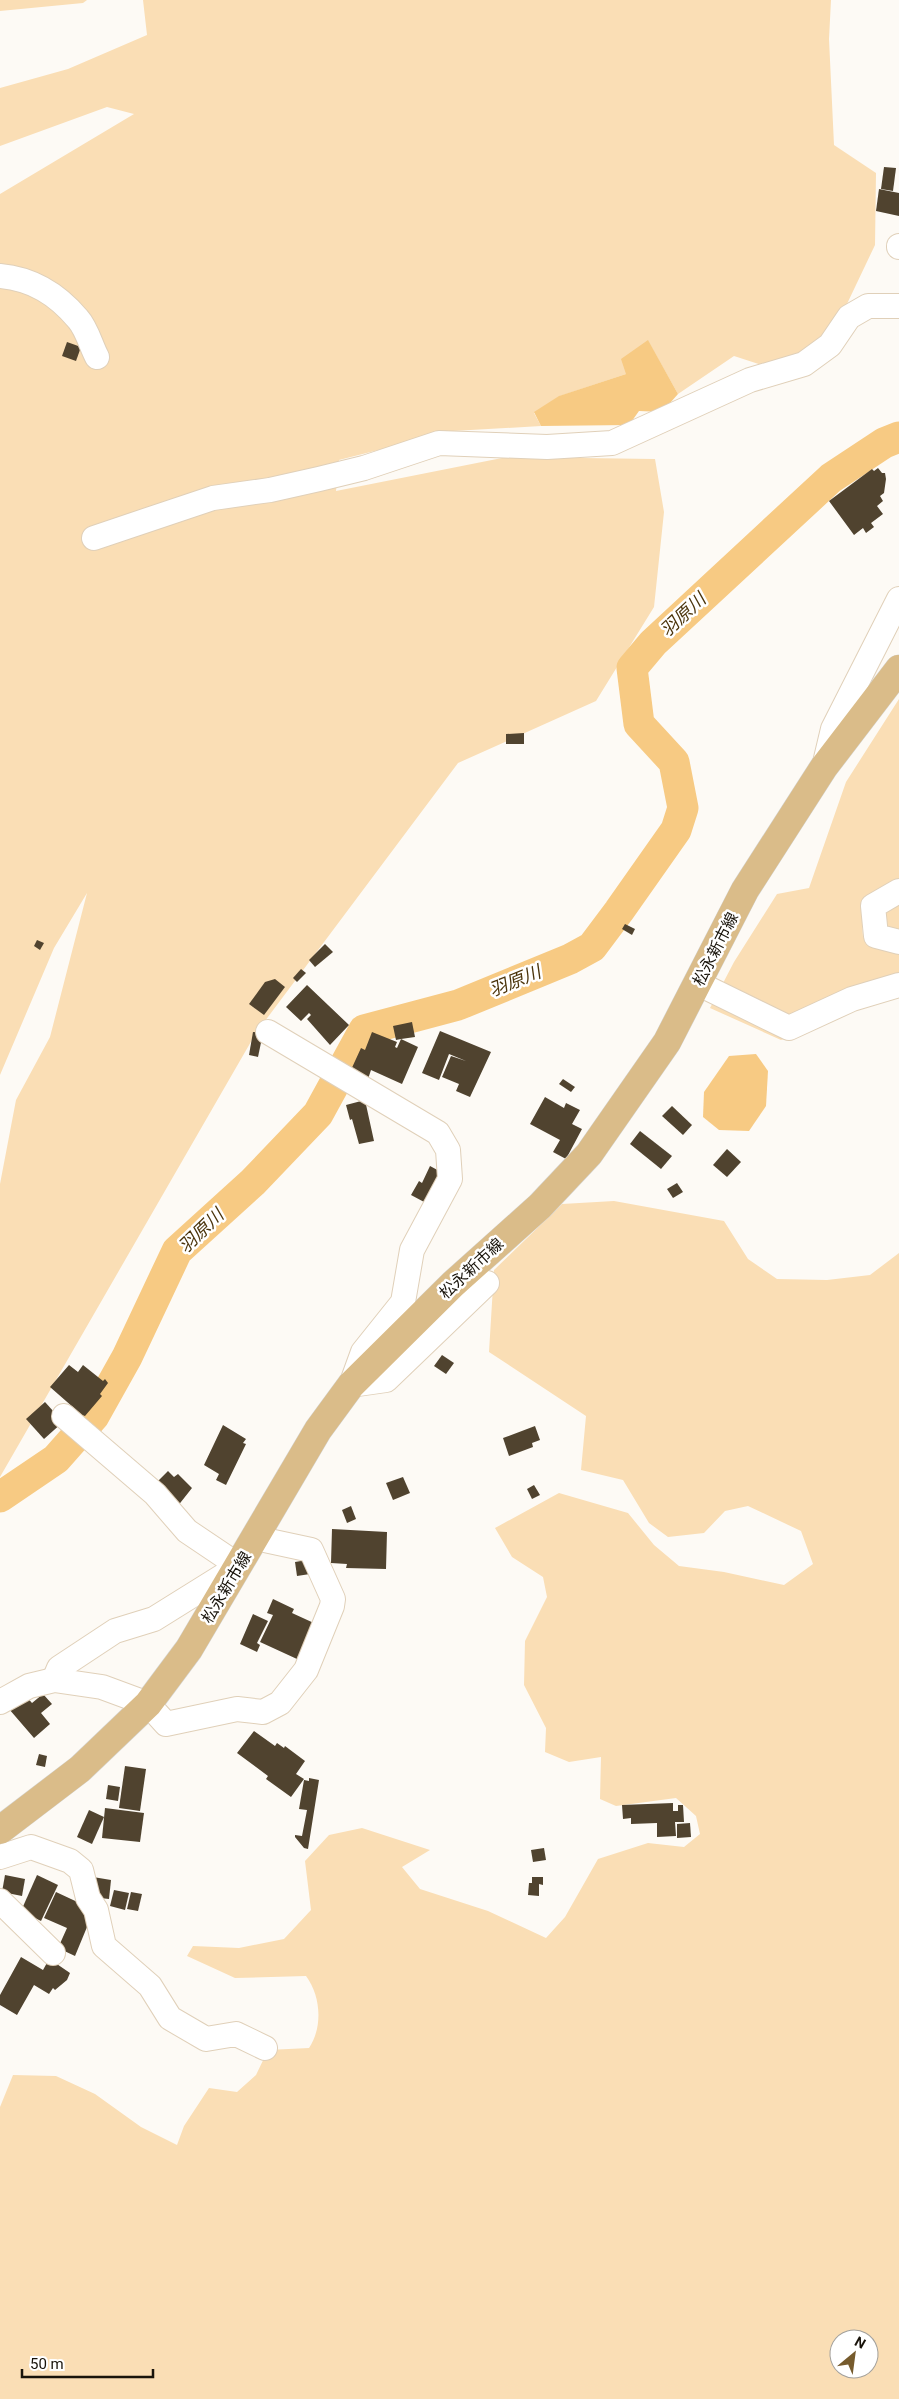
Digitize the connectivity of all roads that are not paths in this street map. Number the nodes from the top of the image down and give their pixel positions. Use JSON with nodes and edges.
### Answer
{"nodes":[{"id":1,"x":0,"y":276,"type":"edge"},
{"id":2,"x":899,"y":306,"type":"edge"},
{"id":3,"x":97,"y":357,"type":"dead end"},
{"id":4,"x":94,"y":538,"type":"dead end"},
{"id":5,"x":899,"y":599,"type":"edge"},
{"id":6,"x":899,"y":669,"type":"edge"},
{"id":7,"x":824,"y":766,"type":"junction"},
{"id":8,"x":899,"y":891,"type":"edge"},
{"id":9,"x":899,"y":942,"type":"edge"},
{"id":10,"x":697,"y":983,"type":"junction"},
{"id":11,"x":899,"y":985,"type":"edge"},
{"id":12,"x":268,"y":1032,"type":"dead end"},
{"id":13,"x":487,"y":1283,"type":"dead end"},
{"id":14,"x":351,"y":1385,"type":"junction"},
{"id":15,"x":64,"y":1416,"type":"dead end"},
{"id":16,"x":255,"y":1538,"type":"junction"},
{"id":17,"x":239,"y":1566,"type":"junction"},
{"id":18,"x":54,"y":1680,"type":"junction"},
{"id":19,"x":0,"y":1702,"type":"edge"},
{"id":20,"x":148,"y":1704,"type":"junction"},
{"id":21,"x":0,"y":1830,"type":"edge"},
{"id":22,"x":0,"y":1857,"type":"edge"},
{"id":23,"x":0,"y":1901,"type":"edge"},
{"id":24,"x":53,"y":1953,"type":"dead end"},
{"id":25,"x":265,"y":2048,"type":"dead end"}],
"edges":[{"from":1,"to":3,"type":"street"},
{"from":2,"to":4,"type":"street"},
{"from":5,"to":7,"type":"street"},
{"from":6,"to":7,"type":"main road","name":"松永新市線"},
{"from":7,"to":10,"type":"main road","name":"松永新市線"},
{"from":8,"to":9,"type":"street"},
{"from":10,"to":11,"type":"street"},
{"from":10,"to":14,"type":"main road","name":"松永新市線"},
{"from":12,"to":14,"type":"street"},
{"from":13,"to":14,"type":"street"},
{"from":14,"to":16,"type":"main road","name":"松永新市線"},
{"from":15,"to":17,"type":"street"},
{"from":16,"to":17,"type":"main road","name":"松永新市線"},
{"from":16,"to":20,"type":"street"},
{"from":17,"to":18,"type":"street"},
{"from":17,"to":20,"type":"main road","name":"松永新市線"},
{"from":18,"to":19,"type":"street"},
{"from":18,"to":20,"type":"street"},
{"from":20,"to":21,"type":"main road","name":"松永新市線"},
{"from":22,"to":25,"type":"street"},
{"from":23,"to":24,"type":"street"}]}
